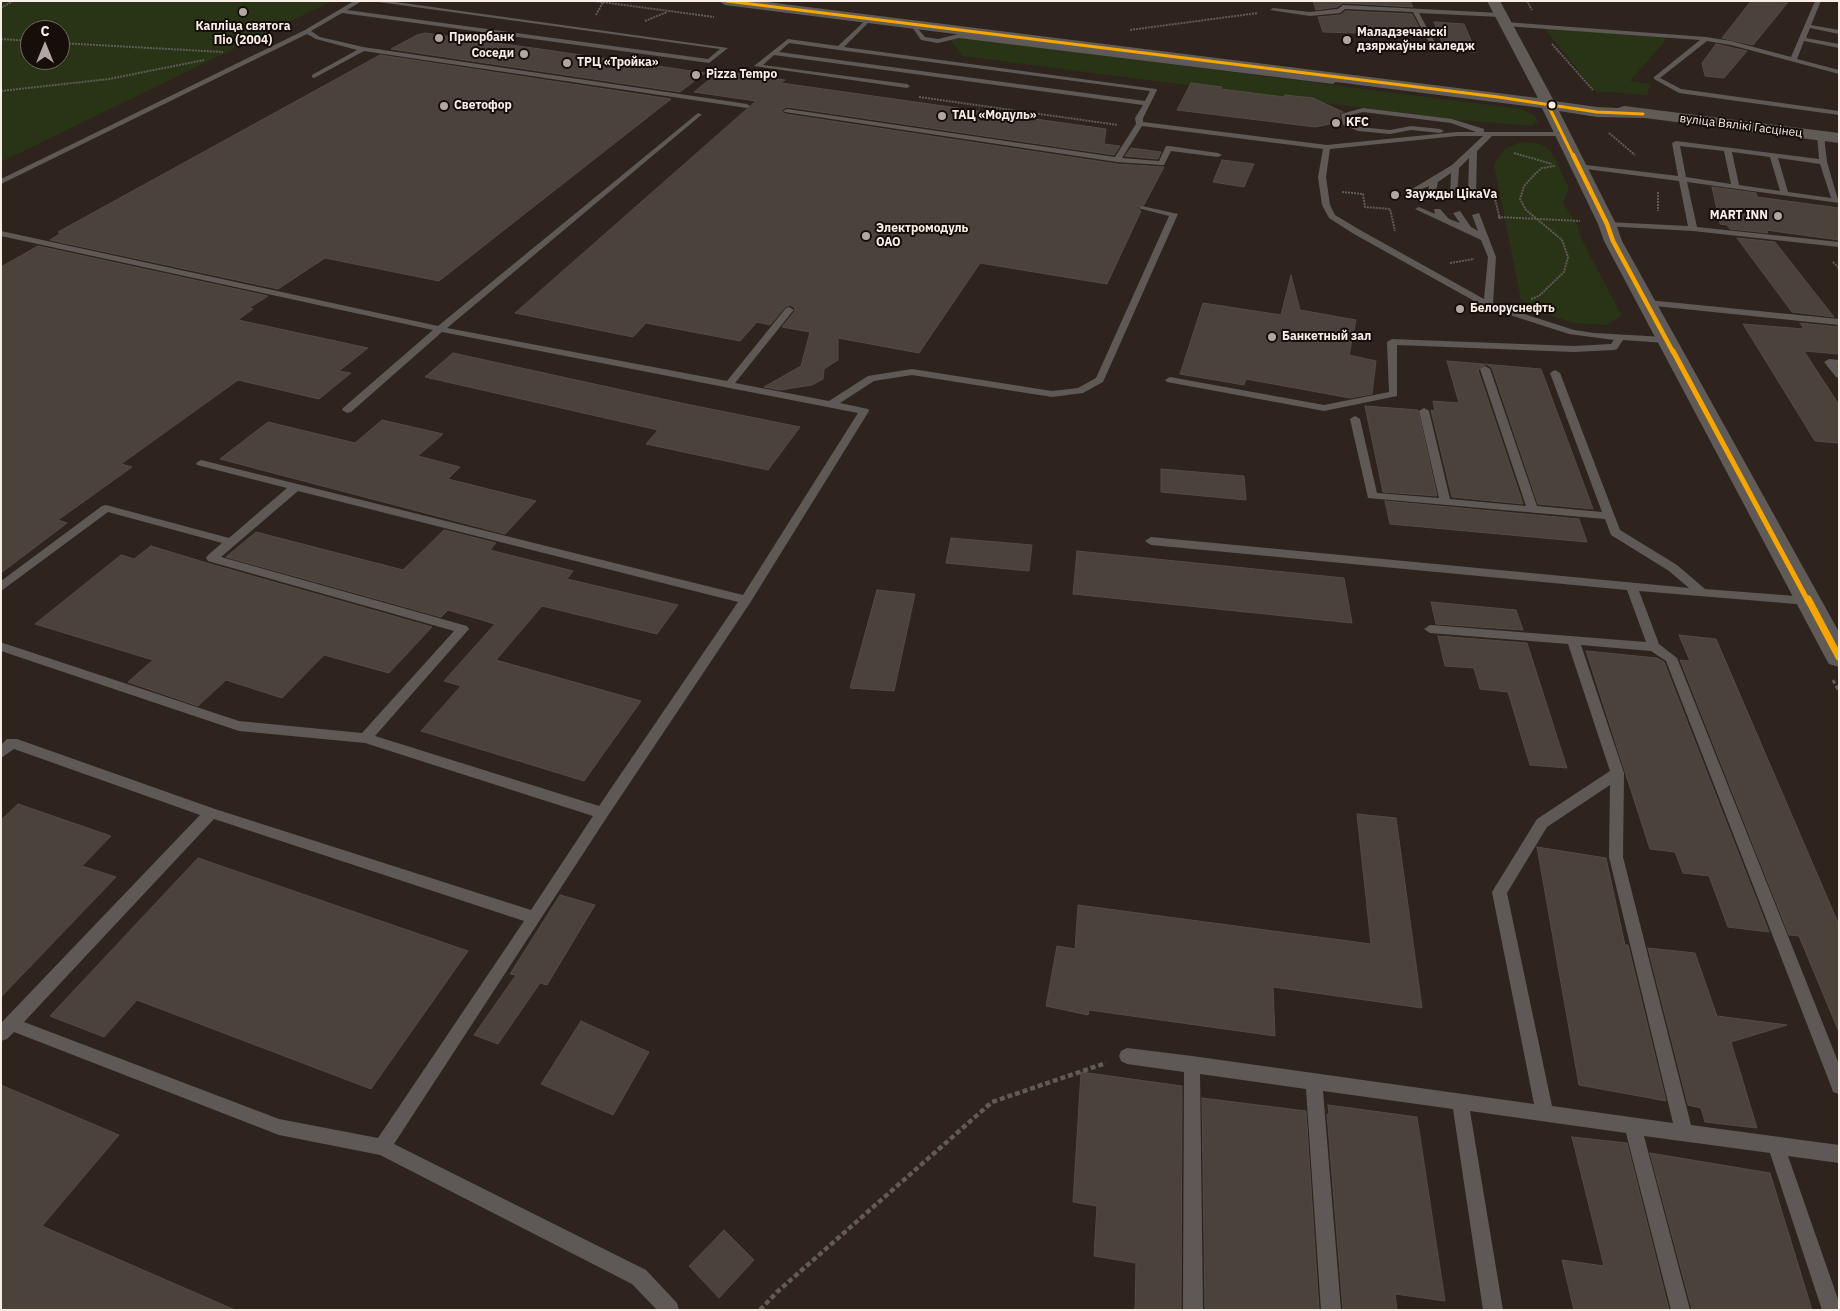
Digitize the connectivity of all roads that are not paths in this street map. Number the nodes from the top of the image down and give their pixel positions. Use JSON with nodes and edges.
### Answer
{"nodes":[{"id":1,"x":359,"y":1,"type":"edge"},
{"id":2,"x":374,"y":1,"type":"edge"},
{"id":3,"x":725,"y":1,"type":"edge"},
{"id":4,"x":1493,"y":1,"type":"edge"},
{"id":5,"x":1818,"y":1,"type":"edge"},
{"id":6,"x":1274,"y":10,"type":"road end"},
{"id":7,"x":340,"y":11,"type":"junction"},
{"id":8,"x":1415,"y":11,"type":"junction"},
{"id":9,"x":869,"y":19,"type":"junction"},
{"id":10,"x":1503,"y":19,"type":"junction"},
{"id":11,"x":1808,"y":26,"type":"junction"},
{"id":12,"x":307,"y":31,"type":"junction"},
{"id":13,"x":1839,"y":32,"type":"edge"},
{"id":14,"x":1706,"y":39,"type":"junction"},
{"id":15,"x":1802,"y":39,"type":"junction"},
{"id":16,"x":1839,"y":46,"type":"edge"},
{"id":17,"x":839,"y":48,"type":"junction"},
{"id":18,"x":1435,"y":48,"type":"dead end"},
{"id":19,"x":362,"y":49,"type":"junction"},
{"id":20,"x":773,"y":53,"type":"junction"},
{"id":21,"x":1793,"y":60,"type":"junction"},
{"id":22,"x":1839,"y":72,"type":"edge"},
{"id":23,"x":314,"y":76,"type":"dead end"},
{"id":24,"x":906,"y":86,"type":"dead end"},
{"id":25,"x":1547,"y":102,"type":"junction"},
{"id":26,"x":1146,"y":103,"type":"junction"},
{"id":27,"x":747,"y":106,"type":"dead end"},
{"id":28,"x":787,"y":111,"type":"dead end"},
{"id":29,"x":1839,"y":113,"type":"edge"},
{"id":30,"x":698,"y":115,"type":"dead end"},
{"id":31,"x":1140,"y":124,"type":"junction"},
{"id":32,"x":1457,"y":134,"type":"junction"},
{"id":33,"x":1490,"y":134,"type":"junction"},
{"id":34,"x":1562,"y":134,"type":"junction"},
{"id":35,"x":1820,"y":136,"type":"junction"},
{"id":36,"x":1839,"y":138,"type":"edge"},
{"id":37,"x":1327,"y":148,"type":"junction"},
{"id":38,"x":1473,"y":149,"type":"junction"},
{"id":39,"x":1726,"y":149,"type":"junction"},
{"id":40,"x":1218,"y":155,"type":"dead end"},
{"id":41,"x":1773,"y":155,"type":"junction"},
{"id":42,"x":1117,"y":160,"type":"junction"},
{"id":43,"x":1823,"y":162,"type":"junction"},
{"id":44,"x":1455,"y":167,"type":"junction"},
{"id":45,"x":1569,"y":170,"type":"junction"},
{"id":46,"x":1682,"y":179,"type":"junction"},
{"id":47,"x":1434,"y":181,"type":"junction"},
{"id":48,"x":1,"y":182,"type":"edge"},
{"id":49,"x":1736,"y":187,"type":"junction"},
{"id":50,"x":1413,"y":191,"type":"dead end"},
{"id":51,"x":1432,"y":193,"type":"dead end"},
{"id":52,"x":1785,"y":194,"type":"junction"},
{"id":53,"x":1454,"y":195,"type":"dead end"},
{"id":54,"x":1472,"y":197,"type":"dead end"},
{"id":55,"x":1142,"y":208,"type":"dead end"},
{"id":56,"x":1419,"y":209,"type":"dead end"},
{"id":57,"x":1437,"y":211,"type":"dead end"},
{"id":58,"x":1457,"y":213,"type":"dead end"},
{"id":59,"x":1476,"y":216,"type":"road end"},
{"id":60,"x":1446,"y":221,"type":"junction"},
{"id":61,"x":1607,"y":224,"type":"junction"},
{"id":62,"x":1693,"y":229,"type":"junction"},
{"id":63,"x":1468,"y":230,"type":"junction"},
{"id":64,"x":1,"y":233,"type":"edge"},
{"id":65,"x":1486,"y":239,"type":"junction"},
{"id":66,"x":1839,"y":245,"type":"edge"},
{"id":67,"x":1648,"y":303,"type":"junction"},
{"id":68,"x":1488,"y":305,"type":"junction"},
{"id":69,"x":789,"y":310,"type":"dead end"},
{"id":70,"x":1839,"y":322,"type":"edge"},
{"id":71,"x":440,"y":329,"type":"junction"},
{"id":72,"x":1620,"y":338,"type":"junction"},
{"id":73,"x":1665,"y":340,"type":"junction"},
{"id":74,"x":1839,"y":363,"type":"edge"},
{"id":75,"x":1485,"y":369,"type":"dead end"},
{"id":76,"x":1555,"y":373,"type":"dead end"},
{"id":77,"x":1839,"y":375,"type":"edge"},
{"id":78,"x":1170,"y":380,"type":"dead end"},
{"id":79,"x":728,"y":386,"type":"junction"},
{"id":80,"x":832,"y":404,"type":"junction"},
{"id":81,"x":347,"y":410,"type":"dead end"},
{"id":82,"x":1424,"y":411,"type":"dead end"},
{"id":83,"x":1355,"y":419,"type":"dead end"},
{"id":84,"x":201,"y":463,"type":"dead end"},
{"id":85,"x":294,"y":488,"type":"junction"},
{"id":86,"x":1445,"y":502,"type":"junction"},
{"id":87,"x":1533,"y":510,"type":"junction"},
{"id":88,"x":1610,"y":516,"type":"junction"},
{"id":89,"x":231,"y":542,"type":"junction"},
{"id":90,"x":1150,"y":542,"type":"dead end"},
{"id":91,"x":1,"y":587,"type":"edge"},
{"id":92,"x":1632,"y":587,"type":"junction"},
{"id":93,"x":1702,"y":594,"type":"junction"},
{"id":94,"x":746,"y":600,"type":"junction"},
{"id":95,"x":1808,"y":601,"type":"junction"},
{"id":96,"x":1430,"y":629,"type":"dead end"},
{"id":97,"x":1573,"y":641,"type":"junction"},
{"id":98,"x":1654,"y":647,"type":"junction"},
{"id":99,"x":3,"y":648,"type":"dead end"},
{"id":100,"x":1839,"y":657,"type":"edge"},
{"id":101,"x":365,"y":738,"type":"junction"},
{"id":102,"x":1,"y":752,"type":"edge"},
{"id":103,"x":1617,"y":773,"type":"junction"},
{"id":104,"x":211,"y":813,"type":"junction"},
{"id":105,"x":602,"y":813,"type":"junction"},
{"id":106,"x":534,"y":918,"type":"junction"},
{"id":107,"x":6,"y":1029,"type":"edge"},
{"id":108,"x":1128,"y":1056,"type":"road end"},
{"id":109,"x":1192,"y":1064,"type":"junction"},
{"id":110,"x":1314,"y":1082,"type":"junction"},
{"id":111,"x":1839,"y":1086,"type":"edge"},
{"id":112,"x":1460,"y":1102,"type":"junction"},
{"id":113,"x":1545,"y":1114,"type":"junction"},
{"id":114,"x":1633,"y":1126,"type":"junction"},
{"id":115,"x":1684,"y":1133,"type":"junction"},
{"id":116,"x":1776,"y":1145,"type":"junction"},
{"id":117,"x":382,"y":1147,"type":"junction"},
{"id":118,"x":1839,"y":1154,"type":"edge"},
{"id":119,"x":670,"y":1310,"type":"edge"},
{"id":120,"x":1193,"y":1310,"type":"edge"},
{"id":121,"x":1331,"y":1310,"type":"edge"},
{"id":122,"x":1493,"y":1310,"type":"edge"},
{"id":123,"x":1681,"y":1310,"type":"edge"},
{"id":124,"x":1832,"y":1310,"type":"edge"}],
"edges":[{"from":1,"to":7,"type":"lane"},
{"from":2,"to":7,"type":"lane"},
{"from":3,"to":9,"type":"main road","name":"вуліца Вялікі Гасцінец"},
{"from":4,"to":10,"type":"main road"},
{"from":5,"to":11,"type":"lane"},
{"from":6,"to":8,"type":"lane"},
{"from":7,"to":12,"type":"lane"},
{"from":8,"to":10,"type":"lane"},
{"from":8,"to":18,"type":"lane"},
{"from":9,"to":17,"type":"lane"},
{"from":9,"to":25,"type":"main road","name":"вуліца Вялікі Гасцінец"},
{"from":10,"to":14,"type":"lane"},
{"from":10,"to":25,"type":"main road"},
{"from":11,"to":13,"type":"lane"},
{"from":11,"to":15,"type":"lane"},
{"from":12,"to":19,"type":"lane"},
{"from":12,"to":48,"type":"lane"},
{"from":14,"to":21,"type":"lane"},
{"from":14,"to":29,"type":"lane"},
{"from":15,"to":16,"type":"lane"},
{"from":15,"to":21,"type":"lane"},
{"from":17,"to":20,"type":"lane"},
{"from":17,"to":26,"type":"lane"},
{"from":19,"to":23,"type":"lane"},
{"from":19,"to":27,"type":"lane"},
{"from":20,"to":24,"type":"lane"},
{"from":20,"to":26,"type":"lane"},
{"from":21,"to":22,"type":"lane"},
{"from":25,"to":34,"type":"main road"},
{"from":25,"to":35,"type":"main road","name":"вуліца Вялікі Гасцінец"},
{"from":26,"to":31,"type":"lane"},
{"from":28,"to":42,"type":"lane"},
{"from":30,"to":71,"type":"lane"},
{"from":31,"to":37,"type":"lane"},
{"from":31,"to":42,"type":"lane"},
{"from":32,"to":33,"type":"lane"},
{"from":32,"to":33,"type":"lane"},
{"from":32,"to":37,"type":"lane"},
{"from":33,"to":34,"type":"lane"},
{"from":33,"to":38,"type":"lane"},
{"from":34,"to":45,"type":"main road"},
{"from":35,"to":36,"type":"main road","name":"вуліца Вялікі Гасцінец"},
{"from":35,"to":43,"type":"lane"},
{"from":37,"to":68,"type":"lane"},
{"from":38,"to":44,"type":"lane"},
{"from":38,"to":54,"type":"lane"},
{"from":39,"to":41,"type":"lane"},
{"from":39,"to":46,"type":"lane"},
{"from":39,"to":49,"type":"lane"},
{"from":40,"to":42,"type":"lane"},
{"from":41,"to":43,"type":"lane"},
{"from":41,"to":52,"type":"lane"},
{"from":43,"to":52,"type":"lane"},
{"from":44,"to":47,"type":"lane"},
{"from":44,"to":53,"type":"lane"},
{"from":45,"to":46,"type":"lane"},
{"from":45,"to":61,"type":"main road"},
{"from":46,"to":49,"type":"lane"},
{"from":46,"to":62,"type":"lane"},
{"from":47,"to":50,"type":"lane"},
{"from":47,"to":51,"type":"lane"},
{"from":49,"to":52,"type":"lane"},
{"from":55,"to":80,"type":"lane"},
{"from":56,"to":60,"type":"lane"},
{"from":57,"to":60,"type":"lane"},
{"from":58,"to":63,"type":"lane"},
{"from":59,"to":65,"type":"lane"},
{"from":60,"to":63,"type":"lane"},
{"from":61,"to":62,"type":"lane"},
{"from":61,"to":67,"type":"main road"},
{"from":62,"to":66,"type":"lane"},
{"from":63,"to":65,"type":"lane"},
{"from":64,"to":71,"type":"lane"},
{"from":65,"to":68,"type":"lane"},
{"from":67,"to":70,"type":"lane"},
{"from":67,"to":73,"type":"main road"},
{"from":68,"to":72,"type":"lane"},
{"from":69,"to":79,"type":"lane"},
{"from":71,"to":79,"type":"lane"},
{"from":71,"to":81,"type":"lane"},
{"from":72,"to":73,"type":"lane"},
{"from":72,"to":78,"type":"lane"},
{"from":73,"to":95,"type":"main road"},
{"from":74,"to":77,"type":"lane"},
{"from":75,"to":87,"type":"lane"},
{"from":76,"to":88,"type":"lane"},
{"from":79,"to":80,"type":"lane"},
{"from":80,"to":94,"type":"lane"},
{"from":82,"to":86,"type":"lane"},
{"from":83,"to":86,"type":"lane"},
{"from":84,"to":85,"type":"lane"},
{"from":85,"to":89,"type":"lane"},
{"from":85,"to":94,"type":"lane"},
{"from":86,"to":87,"type":"lane"},
{"from":87,"to":88,"type":"lane"},
{"from":88,"to":93,"type":"lane"},
{"from":89,"to":91,"type":"lane"},
{"from":89,"to":101,"type":"lane"},
{"from":90,"to":92,"type":"lane"},
{"from":92,"to":93,"type":"lane"},
{"from":92,"to":98,"type":"lane"},
{"from":93,"to":95,"type":"lane"},
{"from":94,"to":105,"type":"lane"},
{"from":95,"to":100,"type":"main road"},
{"from":96,"to":97,"type":"lane"},
{"from":97,"to":98,"type":"lane"},
{"from":97,"to":103,"type":"lane"},
{"from":98,"to":111,"type":"lane"},
{"from":99,"to":101,"type":"lane"},
{"from":101,"to":105,"type":"lane"},
{"from":102,"to":104,"type":"lane"},
{"from":103,"to":113,"type":"lane"},
{"from":103,"to":115,"type":"lane"},
{"from":104,"to":106,"type":"lane"},
{"from":104,"to":107,"type":"lane"},
{"from":105,"to":106,"type":"lane"},
{"from":106,"to":117,"type":"lane"},
{"from":107,"to":117,"type":"lane"},
{"from":108,"to":109,"type":"lane"},
{"from":109,"to":110,"type":"lane"},
{"from":109,"to":120,"type":"lane"},
{"from":110,"to":112,"type":"lane"},
{"from":110,"to":121,"type":"lane"},
{"from":112,"to":113,"type":"lane"},
{"from":112,"to":122,"type":"lane"},
{"from":113,"to":114,"type":"lane"},
{"from":114,"to":115,"type":"lane"},
{"from":114,"to":123,"type":"lane"},
{"from":115,"to":116,"type":"lane"},
{"from":116,"to":118,"type":"lane"},
{"from":116,"to":124,"type":"lane"},
{"from":117,"to":119,"type":"lane"}]}
